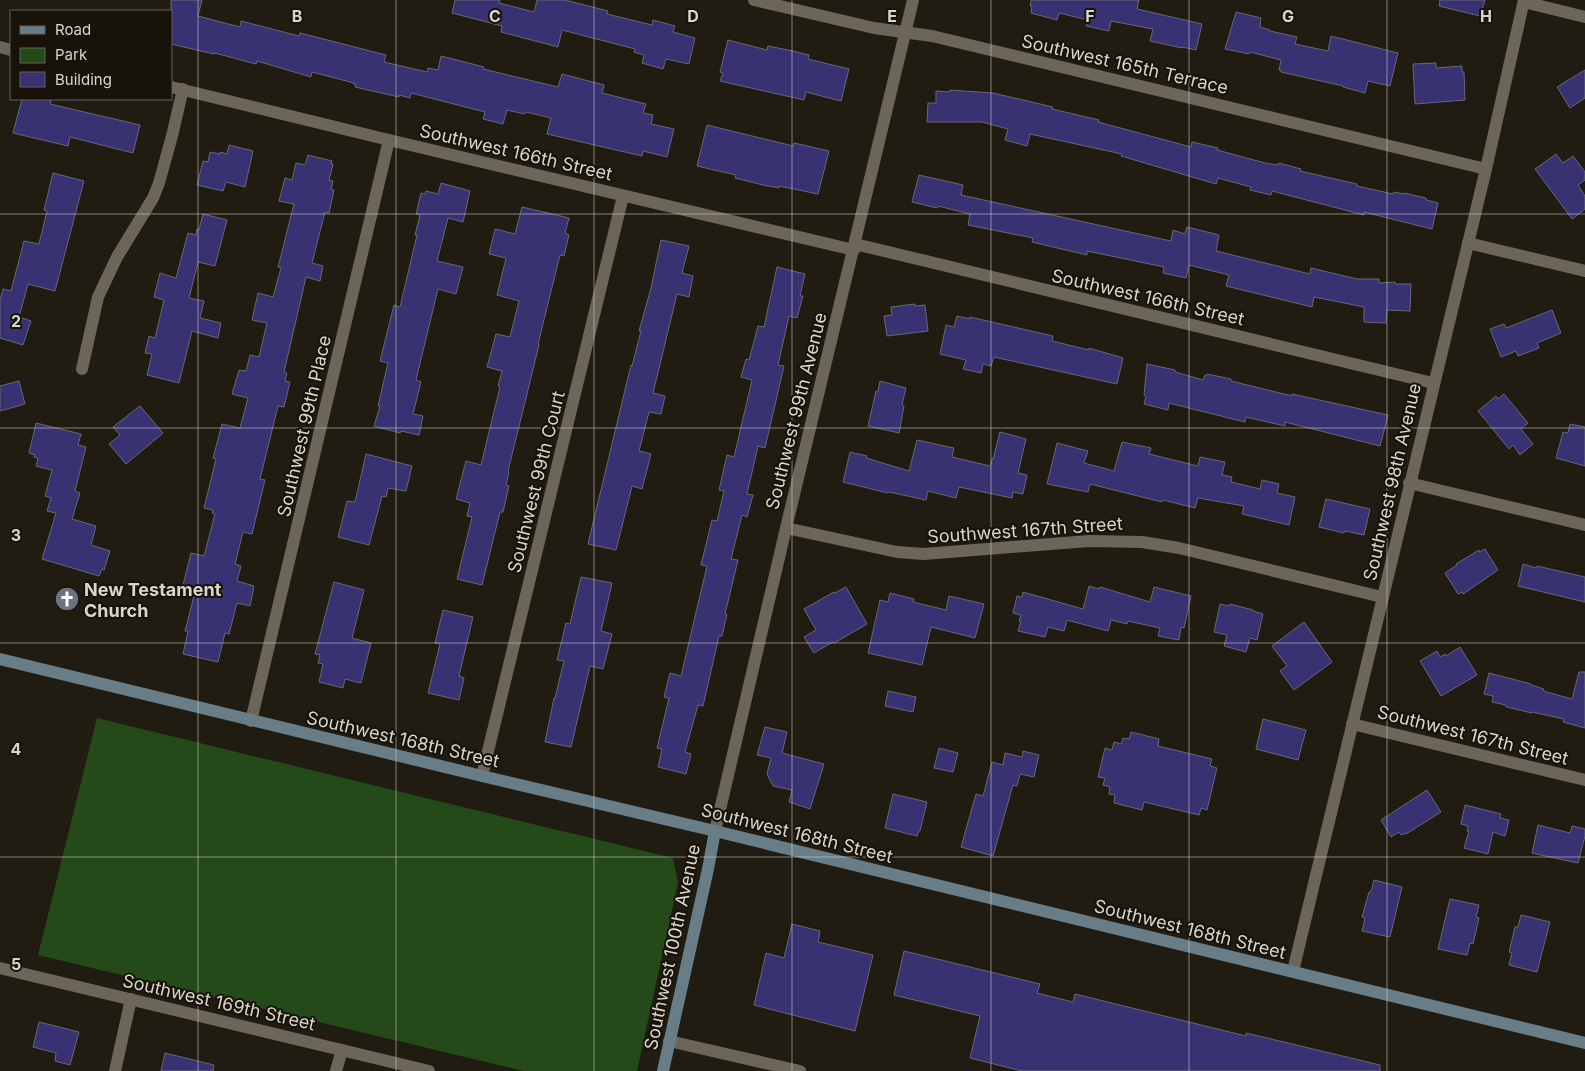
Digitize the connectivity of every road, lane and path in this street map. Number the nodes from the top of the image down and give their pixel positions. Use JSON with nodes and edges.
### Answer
{"nodes":[{"id":1,"x":754,"y":0,"type":"edge"},
{"id":2,"x":913,"y":0,"type":"edge"},
{"id":3,"x":1524,"y":1,"type":"edge"},
{"id":4,"x":1585,"y":17,"type":"edge"},
{"id":5,"x":905,"y":32,"type":"junction"},
{"id":6,"x":177,"y":88,"type":"edge"},
{"id":7,"x":389,"y":140,"type":"junction"},
{"id":8,"x":1486,"y":169,"type":"junction"},
{"id":9,"x":623,"y":196,"type":"junction"},
{"id":10,"x":1468,"y":243,"type":"junction"},
{"id":11,"x":855,"y":247,"type":"junction"},
{"id":12,"x":1585,"y":271,"type":"edge"},
{"id":13,"x":82,"y":369,"type":"dead end"},
{"id":14,"x":1433,"y":383,"type":"junction"},
{"id":15,"x":1409,"y":482,"type":"junction"},
{"id":16,"x":1585,"y":525,"type":"edge"},
{"id":17,"x":786,"y":528,"type":"junction"},
{"id":18,"x":1382,"y":598,"type":"junction"},
{"id":19,"x":0,"y":659,"type":"edge"},
{"id":20,"x":251,"y":721,"type":"junction"},
{"id":21,"x":1352,"y":724,"type":"junction"},
{"id":22,"x":482,"y":776,"type":"junction"},
{"id":23,"x":1585,"y":780,"type":"edge"},
{"id":24,"x":716,"y":831,"type":"junction"},
{"id":25,"x":0,"y":968,"type":"edge"},
{"id":26,"x":1293,"y":972,"type":"junction"},
{"id":27,"x":132,"y":1000,"type":"junction"},
{"id":28,"x":670,"y":1041,"type":"junction"},
{"id":29,"x":1585,"y":1043,"type":"edge"},
{"id":30,"x":342,"y":1050,"type":"junction"},
{"id":31,"x":115,"y":1071,"type":"edge"},
{"id":32,"x":336,"y":1071,"type":"edge"},
{"id":33,"x":429,"y":1071,"type":"edge"},
{"id":34,"x":662,"y":1071,"type":"edge"},
{"id":35,"x":800,"y":1071,"type":"edge"}],
"edges":[{"from":1,"to":5,"type":"street","name":"Southwest 165th Terrace"},
{"from":2,"to":5,"type":"street","name":"Southwest 99th Avenue"},
{"from":3,"to":4,"type":"street"},
{"from":3,"to":8,"type":"street","name":"Southwest 98th Avenue"},
{"from":5,"to":8,"type":"street","name":"Southwest 165th Terrace"},
{"from":5,"to":11,"type":"street","name":"Southwest 99th Avenue"},
{"from":6,"to":7,"type":"street","name":"Southwest 166th Street"},
{"from":6,"to":13,"type":"street"},
{"from":7,"to":9,"type":"street","name":"Southwest 166th Street"},
{"from":7,"to":20,"type":"street","name":"Southwest 99th Place"},
{"from":8,"to":10,"type":"street","name":"Southwest 98th Avenue"},
{"from":9,"to":11,"type":"street","name":"Southwest 166th Street"},
{"from":9,"to":22,"type":"street","name":"Southwest 99th Court"},
{"from":10,"to":12,"type":"street"},
{"from":10,"to":14,"type":"street","name":"Southwest 98th Avenue"},
{"from":11,"to":14,"type":"street","name":"Southwest 166th Street"},
{"from":11,"to":17,"type":"street","name":"Southwest 99th Avenue"},
{"from":14,"to":15,"type":"street","name":"Southwest 98th Avenue"},
{"from":15,"to":16,"type":"street"},
{"from":15,"to":18,"type":"street","name":"Southwest 98th Avenue"},
{"from":17,"to":18,"type":"street","name":"Southwest 167th Street"},
{"from":17,"to":24,"type":"street","name":"Southwest 99th Avenue"},
{"from":18,"to":21,"type":"street","name":"Southwest 98th Avenue"},
{"from":19,"to":20,"type":"street","name":"Southwest 168th Street"},
{"from":20,"to":22,"type":"street","name":"Southwest 168th Street"},
{"from":21,"to":23,"type":"street","name":"Southwest 167th Street"},
{"from":21,"to":26,"type":"street","name":"Southwest 98th Avenue"},
{"from":22,"to":24,"type":"street","name":"Southwest 168th Street"},
{"from":24,"to":26,"type":"street","name":"Southwest 168th Street"},
{"from":24,"to":28,"type":"street","name":"Southwest 100th Avenue"},
{"from":25,"to":27,"type":"street","name":"Southwest 169th Street"},
{"from":26,"to":29,"type":"street","name":"Southwest 168th Street"},
{"from":27,"to":30,"type":"street","name":"Southwest 169th Street"},
{"from":27,"to":31,"type":"street"},
{"from":28,"to":34,"type":"street","name":"Southwest 100th Avenue"},
{"from":28,"to":35,"type":"street"},
{"from":30,"to":32,"type":"street"},
{"from":30,"to":33,"type":"street","name":"Southwest 169th Street"}]}
